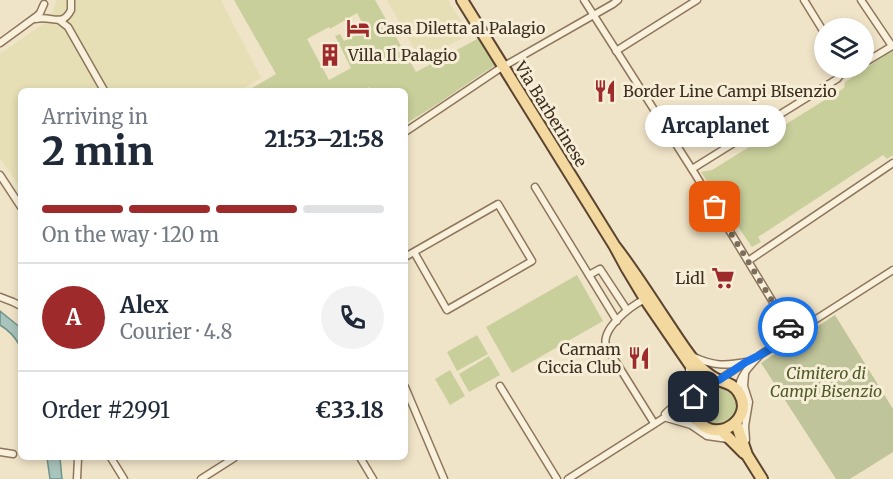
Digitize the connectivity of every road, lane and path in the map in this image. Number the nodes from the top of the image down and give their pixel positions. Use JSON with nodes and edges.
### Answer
{"nodes":[{"id":1,"x":71,"y":0,"type":"edge"},
{"id":2,"x":462,"y":0,"type":"edge"},
{"id":3,"x":584,"y":0,"type":"edge"},
{"id":4,"x":618,"y":0,"type":"edge"},
{"id":5,"x":697,"y":0,"type":"edge"},
{"id":6,"x":804,"y":0,"type":"edge"},
{"id":7,"x":861,"y":0,"type":"edge"},
{"id":8,"x":45,"y":1,"type":"edge"},
{"id":9,"x":68,"y":16,"type":"junction"},
{"id":10,"x":593,"y":16,"type":"junction"},
{"id":11,"x":815,"y":18,"type":"edge"},
{"id":12,"x":873,"y":18,"type":"edge"},
{"id":13,"x":55,"y":19,"type":"junction"},
{"id":14,"x":874,"y":20,"type":"edge"},
{"id":15,"x":30,"y":22,"type":"junction"},
{"id":16,"x":68,"y":27,"type":"junction"},
{"id":17,"x":0,"y":43,"type":"edge"},
{"id":18,"x":616,"y":51,"type":"junction"},
{"id":19,"x":874,"y":57,"type":"edge"},
{"id":20,"x":504,"y":66,"type":"junction"},
{"id":21,"x":838,"y":78,"type":"edge"},
{"id":22,"x":103,"y":88,"type":"edge"},
{"id":23,"x":408,"y":130,"type":"edge"},
{"id":24,"x":893,"y":163,"type":"edge"},
{"id":25,"x":692,"y":169,"type":"junction"},
{"id":26,"x":0,"y":175,"type":"edge"},
{"id":27,"x":535,"y":187,"type":"dead end"},
{"id":28,"x":18,"y":202,"type":"edge"},
{"id":29,"x":614,"y":244,"type":"junction"},
{"id":30,"x":414,"y":252,"type":"junction"},
{"id":31,"x":408,"y":255,"type":"edge"},
{"id":32,"x":748,"y":261,"type":"junction"},
{"id":33,"x":893,"y":270,"type":"edge"},
{"id":34,"x":589,"y":275,"type":"junction"},
{"id":35,"x":0,"y":297,"type":"edge"},
{"id":36,"x":645,"y":299,"type":"junction"},
{"id":37,"x":18,"y":305,"type":"edge"},
{"id":38,"x":627,"y":310,"type":"junction"},
{"id":39,"x":617,"y":321,"type":"junction"},
{"id":40,"x":793,"y":335,"type":"junction"},
{"id":41,"x":684,"y":352,"type":"junction"},
{"id":42,"x":760,"y":355,"type":"junction"},
{"id":43,"x":746,"y":362,"type":"junction"},
{"id":44,"x":745,"y":370,"type":"junction"},
{"id":45,"x":719,"y":380,"type":"junction"},
{"id":46,"x":500,"y":386,"type":"dead end"},
{"id":47,"x":738,"y":391,"type":"junction"},
{"id":48,"x":408,"y":394,"type":"edge"},
{"id":49,"x":696,"y":394,"type":"junction"},
{"id":50,"x":664,"y":418,"type":"junction"},
{"id":51,"x":697,"y":419,"type":"junction"},
{"id":52,"x":654,"y":423,"type":"junction"},
{"id":53,"x":736,"y":423,"type":"junction"},
{"id":54,"x":721,"y":430,"type":"junction"},
{"id":55,"x":731,"y":440,"type":"junction"},
{"id":56,"x":0,"y":452,"type":"edge"},
{"id":57,"x":13,"y":454,"type":"dead end"},
{"id":58,"x":747,"y":455,"type":"junction"},
{"id":59,"x":78,"y":460,"type":"edge"},
{"id":60,"x":112,"y":460,"type":"edge"},
{"id":61,"x":231,"y":460,"type":"edge"},
{"id":62,"x":362,"y":460,"type":"edge"},
{"id":63,"x":77,"y":479,"type":"edge"},
{"id":64,"x":124,"y":479,"type":"edge"},
{"id":65,"x":201,"y":479,"type":"edge"},
{"id":66,"x":373,"y":479,"type":"edge"},
{"id":67,"x":444,"y":479,"type":"edge"},
{"id":68,"x":556,"y":479,"type":"edge"},
{"id":69,"x":568,"y":479,"type":"edge"},
{"id":70,"x":762,"y":479,"type":"edge"}],
"edges":[{"from":1,"to":9,"type":"street"},
{"from":2,"to":20,"type":"main road","name":"Via Barberinese"},
{"from":3,"to":10,"type":"street"},
{"from":4,"to":10,"type":"street"},
{"from":5,"to":18,"type":"street"},
{"from":6,"to":11,"type":"street"},
{"from":7,"to":12,"type":"street"},
{"from":8,"to":13,"type":"street"},
{"from":8,"to":15,"type":"street"},
{"from":9,"to":13,"type":"street"},
{"from":9,"to":16,"type":"street"},
{"from":10,"to":18,"type":"street"},
{"from":10,"to":20,"type":"street"},
{"from":13,"to":15,"type":"street"},
{"from":13,"to":16,"type":"street"},
{"from":14,"to":19,"type":"street"},
{"from":15,"to":17,"type":"street"},
{"from":16,"to":22,"type":"street"},
{"from":18,"to":25,"type":"street"},
{"from":20,"to":23,"type":"street"},
{"from":20,"to":29,"type":"main road","name":"Via Barberinese"},
{"from":21,"to":25,"type":"street"},
{"from":24,"to":32,"type":"street"},
{"from":25,"to":32,"type":"street"},
{"from":26,"to":28,"type":"street"},
{"from":27,"to":34,"type":"street"},
{"from":29,"to":36,"type":"main road","name":"Via Barberinese"},
{"from":29,"to":41,"type":"main road","name":"Via Barberinese"},
{"from":30,"to":30,"type":"street"},
{"from":30,"to":31,"type":"street"},
{"from":32,"to":40,"type":"street"},
{"from":33,"to":40,"type":"street"},
{"from":34,"to":38,"type":"street"},
{"from":34,"to":39,"type":"street"},
{"from":35,"to":37,"type":"street"},
{"from":36,"to":38,"type":"street"},
{"from":36,"to":41,"type":"main road","name":"Via Barberinese"},
{"from":38,"to":39,"type":"street"},
{"from":39,"to":52,"type":"street"},
{"from":40,"to":42,"type":"street"},
{"from":41,"to":43,"type":"street"},
{"from":41,"to":45,"type":"main road","name":"Via Barberinese"},
{"from":41,"to":49,"type":"main road","name":"Via Barberinese"},
{"from":41,"to":50,"type":"street"},
{"from":42,"to":43,"type":"street"},
{"from":42,"to":44,"type":"street"},
{"from":43,"to":45,"type":"street"},
{"from":44,"to":47,"type":"street"},
{"from":44,"to":58,"type":"street"},
{"from":45,"to":47,"type":"main road","name":"Via Barberinese"},
{"from":45,"to":49,"type":"main road"},
{"from":46,"to":68,"type":"street"},
{"from":47,"to":53,"type":"main road"},
{"from":48,"to":67,"type":"street"},
{"from":49,"to":50,"type":"street"},
{"from":49,"to":51,"type":"main road","name":"Via Barberinese"},
{"from":50,"to":51,"type":"street"},
{"from":50,"to":52,"type":"street"},
{"from":50,"to":55,"type":"street"},
{"from":51,"to":54,"type":"main road"},
{"from":52,"to":69,"type":"street"},
{"from":53,"to":54,"type":"main road"},
{"from":53,"to":58,"type":"main road"},
{"from":54,"to":55,"type":"main road"},
{"from":55,"to":58,"type":"main road"},
{"from":56,"to":57,"type":"street"},
{"from":58,"to":70,"type":"main road"},
{"from":59,"to":63,"type":"street"},
{"from":60,"to":64,"type":"street"},
{"from":61,"to":65,"type":"street"},
{"from":62,"to":66,"type":"street"}]}
